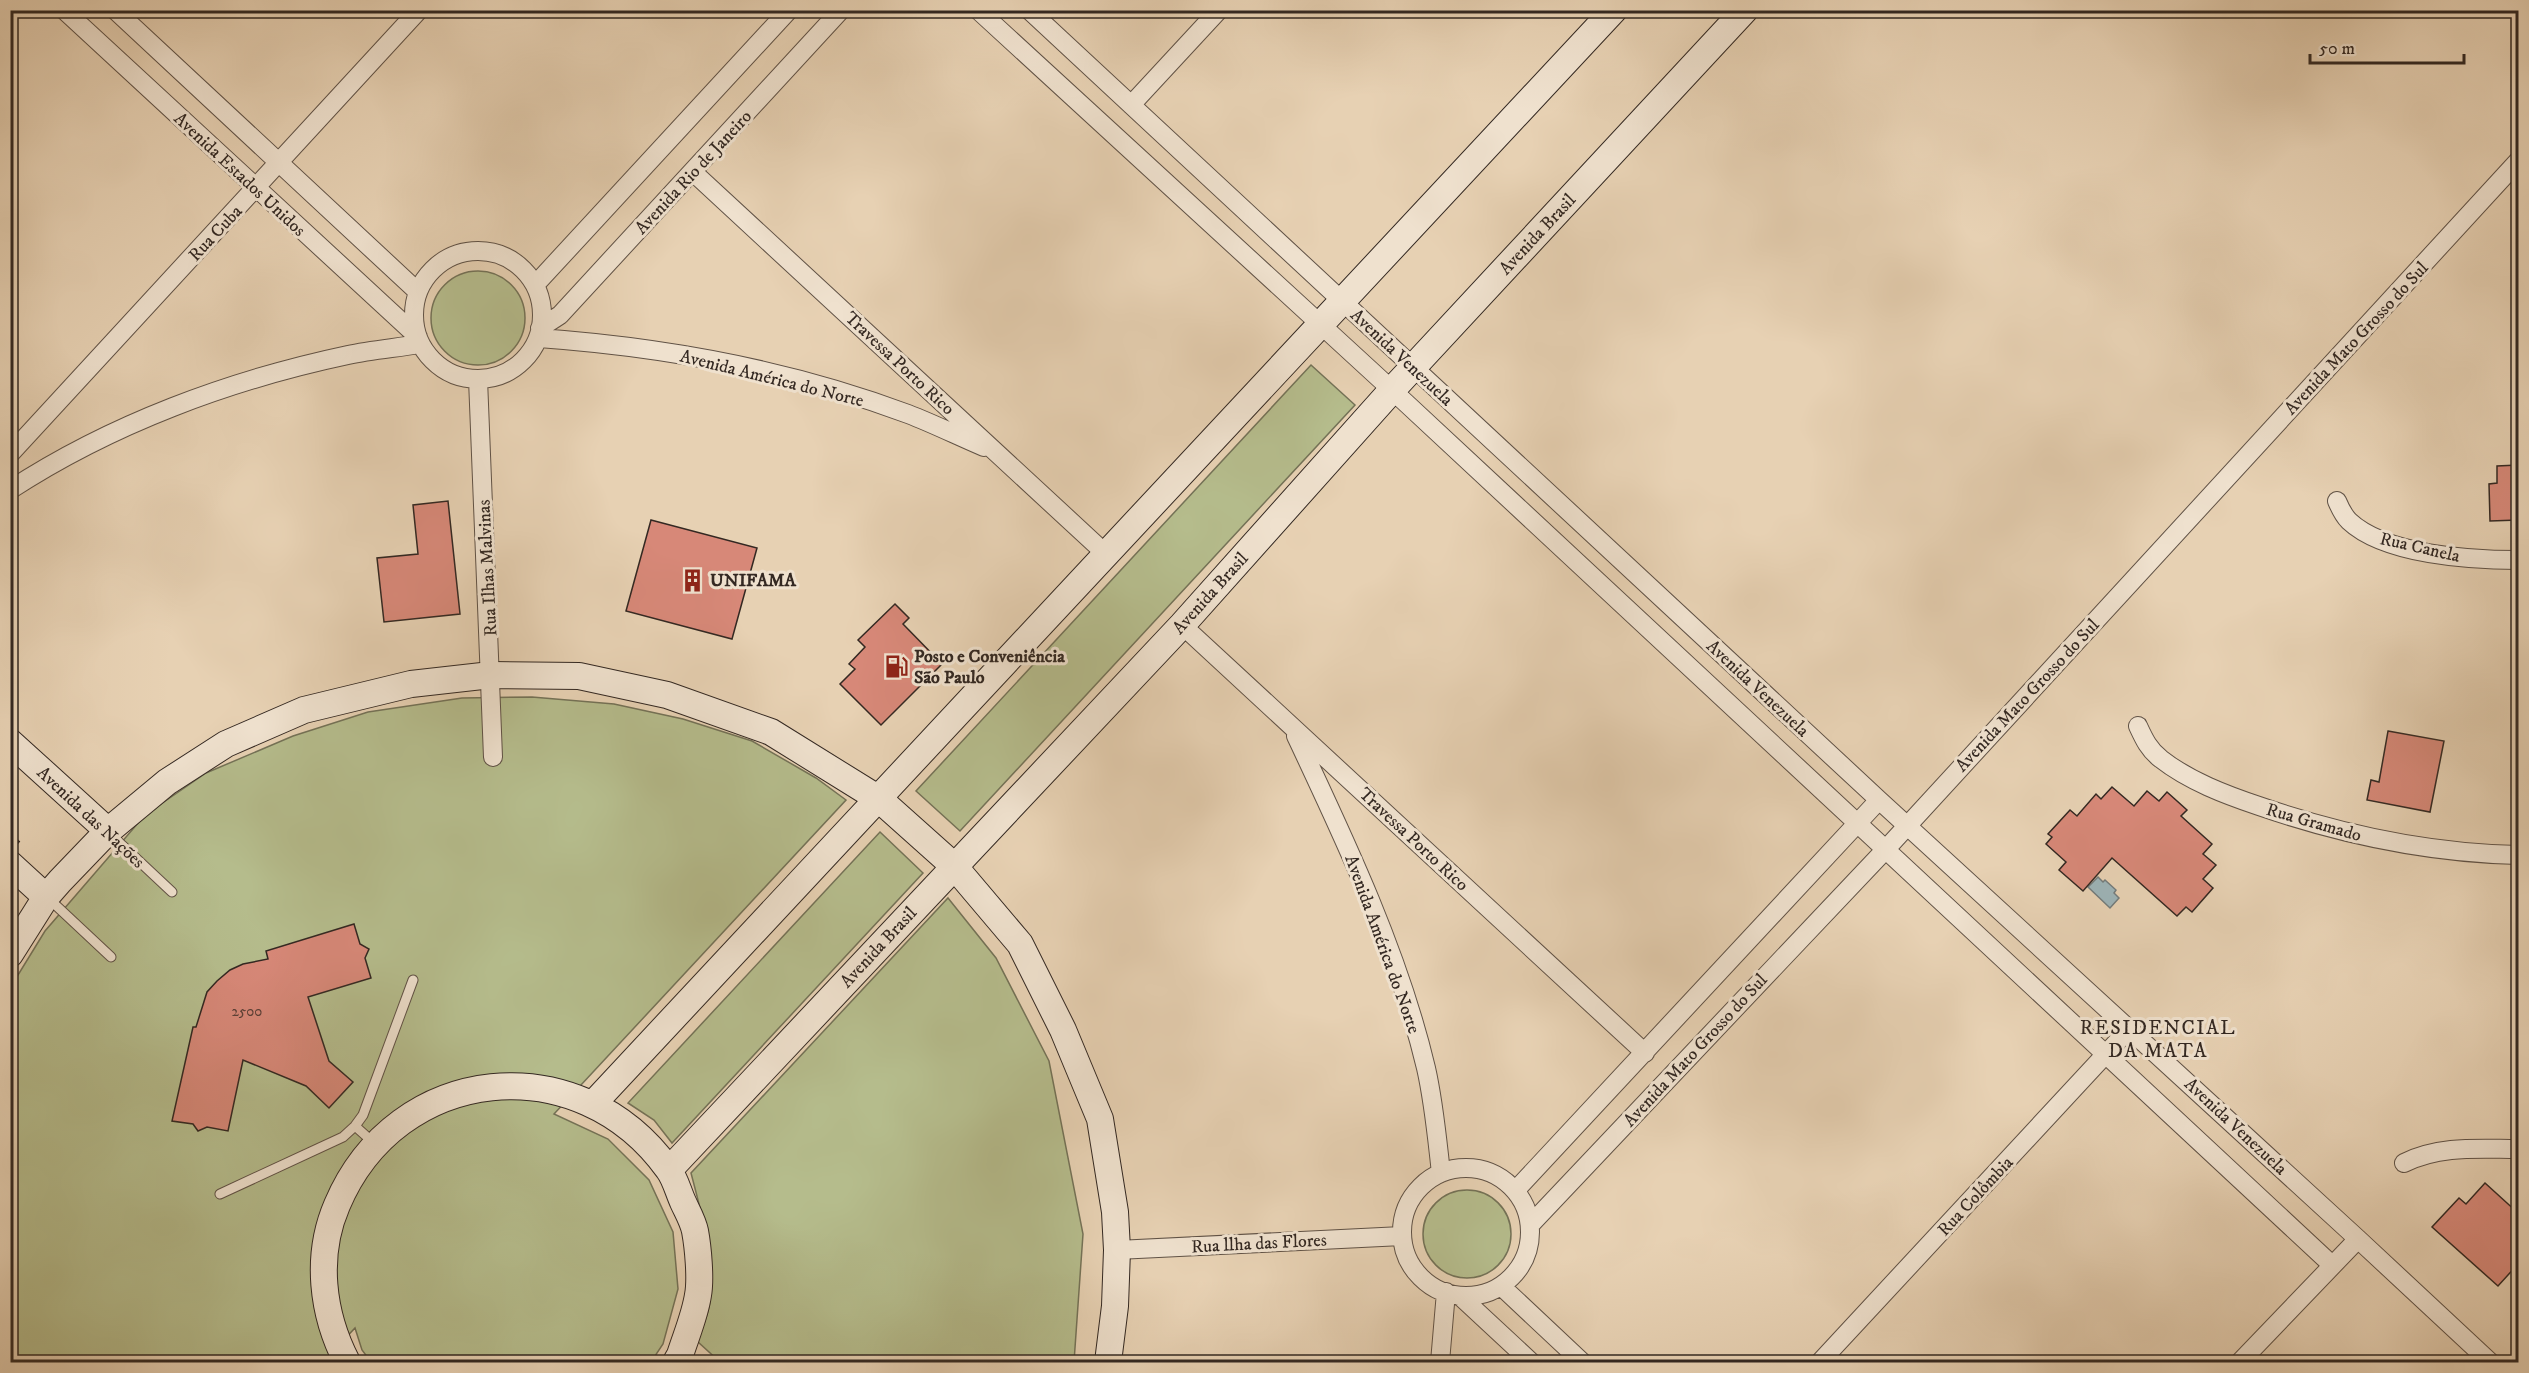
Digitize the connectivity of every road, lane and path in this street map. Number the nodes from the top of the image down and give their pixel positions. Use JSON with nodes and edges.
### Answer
{"nodes":[{"id":1,"x":64,"y":10,"type":"edge"},
{"id":2,"x":115,"y":10,"type":"edge"},
{"id":3,"x":419,"y":10,"type":"edge"},
{"id":4,"x":789,"y":10,"type":"edge"},
{"id":5,"x":842,"y":10,"type":"edge"},
{"id":6,"x":978,"y":10,"type":"edge"},
{"id":7,"x":1029,"y":10,"type":"edge"},
{"id":8,"x":1219,"y":10,"type":"edge"},
{"id":9,"x":1614,"y":10,"type":"edge"},
{"id":10,"x":1745,"y":10,"type":"edge"},
{"id":11,"x":1131,"y":105,"type":"junction"},
{"id":12,"x":2518,"y":161,"type":"edge"},
{"id":13,"x":280,"y":163,"type":"junction"},
{"id":14,"x":693,"y":172,"type":"junction"},
{"id":15,"x":256,"y":188,"type":"junction"},
{"id":16,"x":535,"y":285,"type":"junction"},
{"id":17,"x":418,"y":292,"type":"junction"},
{"id":18,"x":1342,"y":302,"type":"junction"},
{"id":19,"x":1321,"y":325,"type":"junction"},
{"id":20,"x":540,"y":333,"type":"junction"},
{"id":21,"x":419,"y":341,"type":"junction"},
{"id":22,"x":1413,"y":367,"type":"junction"},
{"id":23,"x":478,"y":379,"type":"junction"},
{"id":24,"x":1392,"y":390,"type":"junction"},
{"id":25,"x":996,"y":452,"type":"junction"},
{"id":26,"x":10,"y":454,"type":"edge"},
{"id":27,"x":10,"y":490,"type":"edge"},
{"id":28,"x":2337,"y":501,"type":"dead end"},
{"id":29,"x":1107,"y":555,"type":"junction"},
{"id":30,"x":2518,"y":560,"type":"edge"},
{"id":31,"x":1182,"y":625,"type":"junction"},
{"id":32,"x":491,"y":675,"type":"junction"},
{"id":33,"x":1292,"y":726,"type":"junction"},
{"id":34,"x":2138,"y":726,"type":"dead end"},
{"id":35,"x":10,"y":742,"type":"edge"},
{"id":36,"x":493,"y":757,"type":"dead end"},
{"id":37,"x":879,"y":799,"type":"junction"},
{"id":38,"x":1879,"y":800,"type":"junction"},
{"id":39,"x":1858,"y":823,"type":"junction"},
{"id":40,"x":1908,"y":825,"type":"junction"},
{"id":41,"x":108,"y":831,"type":"junction"},
{"id":42,"x":1886,"y":849,"type":"junction"},
{"id":43,"x":2518,"y":855,"type":"edge"},
{"id":44,"x":10,"y":864,"type":"edge"},
{"id":45,"x":954,"y":866,"type":"junction"},
{"id":46,"x":172,"y":892,"type":"dead end"},
{"id":47,"x":46,"y":897,"type":"junction"},
{"id":48,"x":10,"y":954,"type":"edge"},
{"id":49,"x":111,"y":957,"type":"dead end"},
{"id":50,"x":413,"y":980,"type":"dead end"},
{"id":51,"x":2129,"y":1029,"type":"junction"},
{"id":52,"x":1645,"y":1053,"type":"junction"},
{"id":53,"x":2106,"y":1054,"type":"junction"},
{"id":54,"x":593,"y":1104,"type":"junction"},
{"id":55,"x":355,"y":1126,"type":"junction"},
{"id":56,"x":375,"y":1144,"type":"junction"},
{"id":57,"x":2518,"y":1149,"type":"edge"},
{"id":58,"x":2404,"y":1163,"type":"dead end"},
{"id":59,"x":669,"y":1170,"type":"junction"},
{"id":60,"x":1441,"y":1173,"type":"junction"},
{"id":61,"x":1515,"y":1191,"type":"junction"},
{"id":62,"x":220,"y":1194,"type":"dead end"},
{"id":63,"x":1530,"y":1224,"type":"junction"},
{"id":64,"x":1402,"y":1236,"type":"junction"},
{"id":65,"x":2358,"y":1239,"type":"junction"},
{"id":66,"x":1117,"y":1250,"type":"junction"},
{"id":67,"x":2332,"y":1264,"type":"junction"},
{"id":68,"x":1501,"y":1286,"type":"junction"},
{"id":69,"x":1453,"y":1294,"type":"junction"},
{"id":70,"x":681,"y":1360,"type":"edge"},
{"id":71,"x":347,"y":1362,"type":"edge"},
{"id":72,"x":1108,"y":1362,"type":"edge"},
{"id":73,"x":1440,"y":1362,"type":"edge"},
{"id":74,"x":1531,"y":1362,"type":"edge"},
{"id":75,"x":1582,"y":1362,"type":"edge"},
{"id":76,"x":1820,"y":1362,"type":"edge"},
{"id":77,"x":2240,"y":1362,"type":"edge"},
{"id":78,"x":2490,"y":1362,"type":"edge"}],
"edges":[{"from":1,"to":15,"type":"street","name":"Avenida Estados Unidos"},
{"from":2,"to":13,"type":"street","name":"Avenida Estados Unidos"},
{"from":3,"to":13,"type":"street","name":"Rua Cuba"},
{"from":4,"to":16,"type":"street"},
{"from":5,"to":14,"type":"street","name":"Avenida Rio de Janeiro"},
{"from":6,"to":19,"type":"street","name":"Avenida Venezuela"},
{"from":7,"to":11,"type":"street","name":"Avenida Venezuela"},
{"from":8,"to":11,"type":"street"},
{"from":9,"to":18,"type":"main road"},
{"from":10,"to":22,"type":"main road","name":"Avenida Brasil"},
{"from":11,"to":18,"type":"street","name":"Avenida Venezuela"},
{"from":12,"to":40,"type":"street","name":"Avenida Mato Grosso do Sul"},
{"from":13,"to":15,"type":"street","name":"Rua Cuba"},
{"from":13,"to":17,"type":"street","name":"Avenida Estados Unidos"},
{"from":14,"to":20,"type":"street","name":"Avenida Rio de Janeiro"},
{"from":14,"to":25,"type":"street","name":"Travessa Porto Rico"},
{"from":15,"to":21,"type":"street","name":"Avenida Estados Unidos"},
{"from":15,"to":26,"type":"street","name":"Rua Cuba"},
{"from":16,"to":17,"type":"street"},
{"from":16,"to":20,"type":"street"},
{"from":17,"to":21,"type":"street"},
{"from":18,"to":19,"type":"main road"},
{"from":18,"to":22,"type":"street","name":"Avenida Venezuela"},
{"from":19,"to":24,"type":"street","name":"Avenida Venezuela"},
{"from":19,"to":29,"type":"main road"},
{"from":20,"to":23,"type":"street"},
{"from":20,"to":25,"type":"street","name":"Avenida América do Norte"},
{"from":21,"to":23,"type":"street"},
{"from":21,"to":27,"type":"street"},
{"from":22,"to":24,"type":"main road","name":"Avenida Brasil"},
{"from":22,"to":38,"type":"street","name":"Avenida Venezuela"},
{"from":23,"to":32,"type":"street","name":"Rua Ilhas Malvinas"},
{"from":24,"to":31,"type":"main road","name":"Avenida Brasil"},
{"from":24,"to":39,"type":"street","name":"Avenida Venezuela"},
{"from":25,"to":29,"type":"street","name":"Travessa Porto Rico"},
{"from":28,"to":30,"type":"street","name":"Rua Canela"},
{"from":29,"to":37,"type":"main road"},
{"from":31,"to":33,"type":"street","name":"Travessa Porto Rico"},
{"from":31,"to":45,"type":"main road","name":"Avenida Brasil"},
{"from":32,"to":36,"type":"street","name":"Rua Ilhas Malvinas"},
{"from":32,"to":37,"type":"main road"},
{"from":32,"to":41,"type":"main road"},
{"from":33,"to":52,"type":"street","name":"Travessa Porto Rico"},
{"from":33,"to":60,"type":"street","name":"Avenida América do Norte"},
{"from":34,"to":43,"type":"street","name":"Rua Gramado"},
{"from":35,"to":41,"type":"main road","name":"Avenida das Nações"},
{"from":37,"to":45,"type":"main road"},
{"from":37,"to":54,"type":"main road"},
{"from":38,"to":39,"type":"street","name":"Avenida Mato Grosso do Sul"},
{"from":38,"to":40,"type":"street","name":"Avenida Venezuela"},
{"from":39,"to":42,"type":"street","name":"Avenida Venezuela"},
{"from":39,"to":52,"type":"street","name":"Avenida Mato Grosso do Sul"},
{"from":40,"to":42,"type":"street","name":"Avenida Mato Grosso do Sul"},
{"from":40,"to":51,"type":"street","name":"Avenida Venezuela"},
{"from":41,"to":46,"type":"lane","name":"Avenida das Nações"},
{"from":41,"to":47,"type":"main road"},
{"from":42,"to":53,"type":"street","name":"Avenida Venezuela"},
{"from":42,"to":63,"type":"street","name":"Avenida Mato Grosso do Sul"},
{"from":44,"to":47,"type":"main road"},
{"from":45,"to":59,"type":"main road","name":"Avenida Brasil"},
{"from":45,"to":66,"type":"main road"},
{"from":47,"to":48,"type":"main road"},
{"from":47,"to":49,"type":"lane"},
{"from":50,"to":55,"type":"lane"},
{"from":51,"to":53,"type":"street","name":"Rua Colômbia"},
{"from":51,"to":65,"type":"street","name":"Avenida Venezuela"},
{"from":52,"to":61,"type":"street","name":"Avenida Mato Grosso do Sul"},
{"from":53,"to":67,"type":"street","name":"Avenida Venezuela"},
{"from":53,"to":76,"type":"street","name":"Rua Colômbia"},
{"from":54,"to":56,"type":"main road"},
{"from":54,"to":59,"type":"main road"},
{"from":55,"to":56,"type":"lane"},
{"from":55,"to":62,"type":"lane"},
{"from":56,"to":71,"type":"main road"},
{"from":57,"to":58,"type":"street"},
{"from":59,"to":70,"type":"main road"},
{"from":60,"to":61,"type":"street"},
{"from":60,"to":64,"type":"street"},
{"from":61,"to":63,"type":"street"},
{"from":63,"to":68,"type":"street"},
{"from":64,"to":66,"type":"street","name":"Rua llha das Flores"},
{"from":64,"to":69,"type":"street"},
{"from":65,"to":67,"type":"street"},
{"from":65,"to":78,"type":"street","name":"Avenida Venezuela"},
{"from":66,"to":72,"type":"main road"},
{"from":67,"to":77,"type":"street"},
{"from":68,"to":69,"type":"street"},
{"from":68,"to":75,"type":"street"},
{"from":69,"to":73,"type":"street"},
{"from":69,"to":74,"type":"street"}]}
